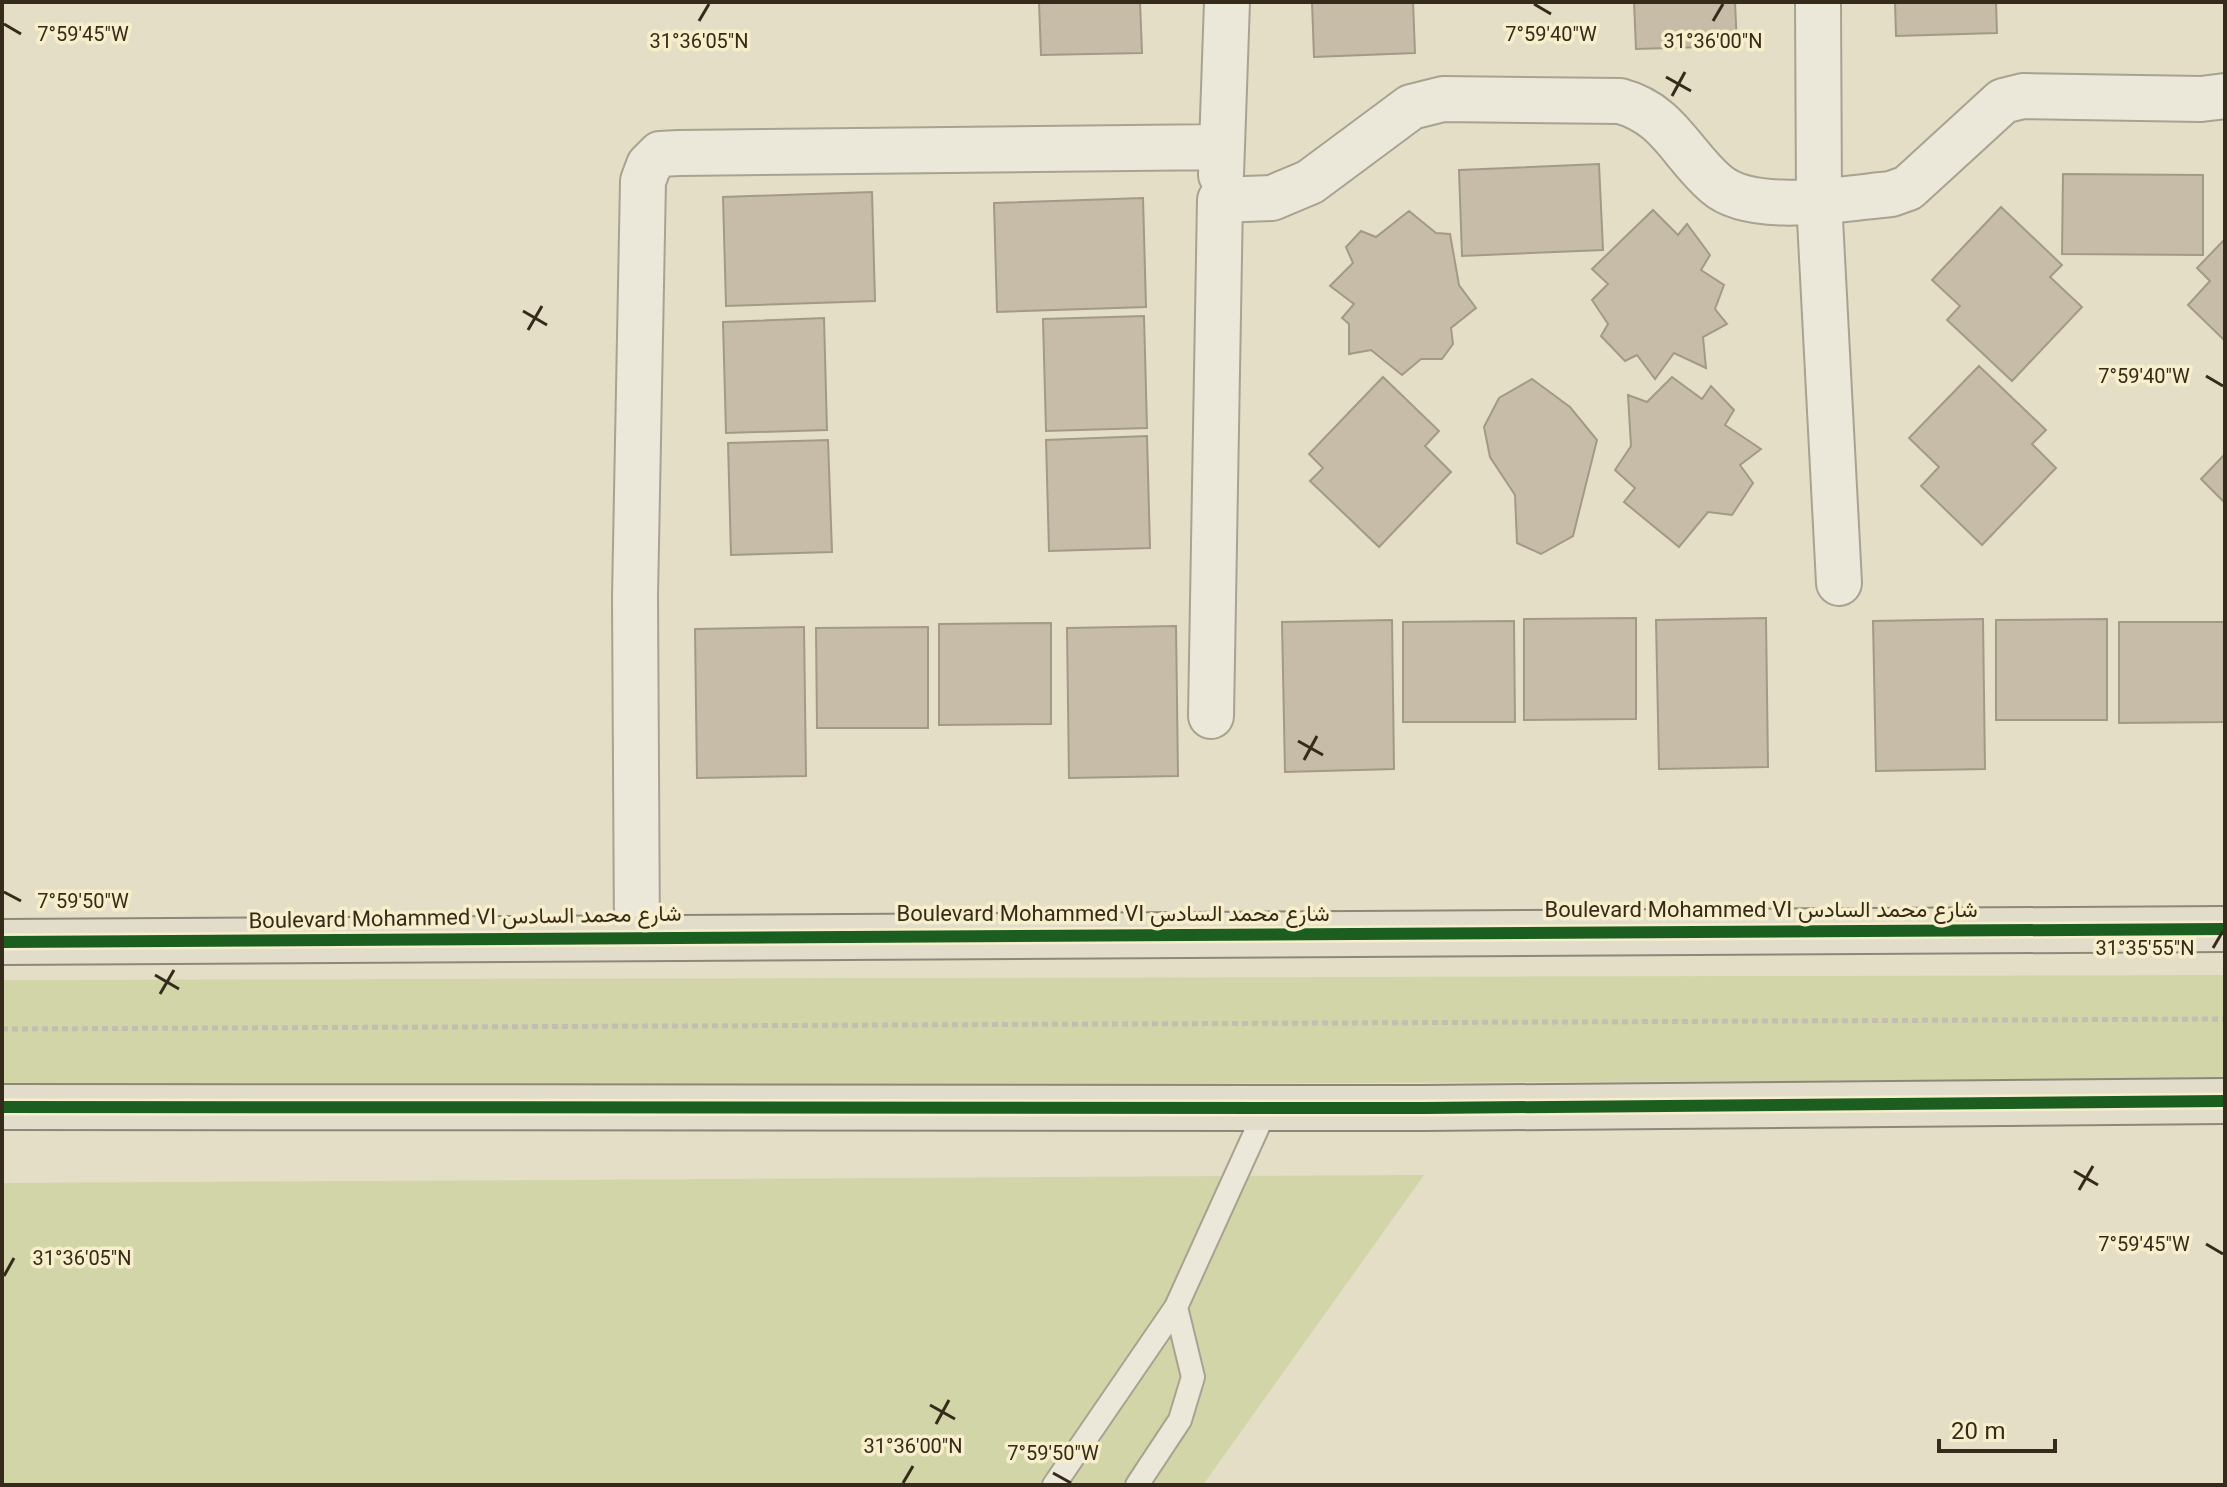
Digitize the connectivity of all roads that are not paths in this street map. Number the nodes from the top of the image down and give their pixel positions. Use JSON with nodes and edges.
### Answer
{"nodes":[{"id":1,"x":1227,"y":2,"type":"edge"},
{"id":2,"x":1818,"y":2,"type":"edge"},
{"id":3,"x":2225,"y":96,"type":"edge"},
{"id":4,"x":1222,"y":147,"type":"junction"},
{"id":5,"x":1220,"y":200,"type":"junction"},
{"id":6,"x":1819,"y":200,"type":"junction"},
{"id":7,"x":1839,"y":583,"type":"dead end"},
{"id":8,"x":1211,"y":716,"type":"dead end"},
{"id":9,"x":2225,"y":929,"type":"edge"},
{"id":10,"x":637,"y":937,"type":"junction"},
{"id":11,"x":2,"y":942,"type":"edge"},
{"id":12,"x":2225,"y":1101,"type":"edge"},
{"id":13,"x":2,"y":1107,"type":"edge"},
{"id":14,"x":1267,"y":1107,"type":"junction"},
{"id":15,"x":1176,"y":1307,"type":"junction"},
{"id":16,"x":1054,"y":1485,"type":"edge"},
{"id":17,"x":1137,"y":1485,"type":"edge"}],
"edges":[{"from":1,"to":4,"type":"street"},
{"from":2,"to":6,"type":"street"},
{"from":3,"to":6,"type":"street"},
{"from":4,"to":5,"type":"street"},
{"from":4,"to":10,"type":"street"},
{"from":5,"to":6,"type":"street"},
{"from":5,"to":8,"type":"street"},
{"from":6,"to":7,"type":"street"},
{"from":9,"to":10,"type":"main road","name":"Boulevard Mohammed VI شارع محمد السادس"},
{"from":10,"to":11,"type":"main road","name":"Boulevard Mohammed VI شارع محمد السادس"},
{"from":12,"to":14,"type":"main road"},
{"from":13,"to":14,"type":"main road"},
{"from":14,"to":15,"type":"lane"},
{"from":15,"to":16,"type":"lane"},
{"from":15,"to":17,"type":"lane"}]}
